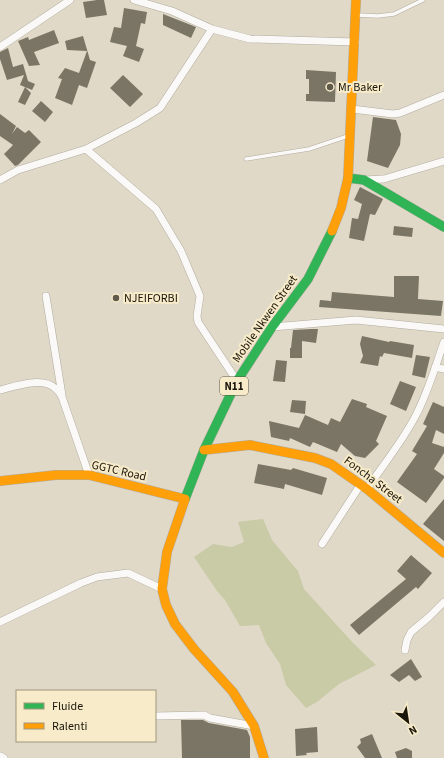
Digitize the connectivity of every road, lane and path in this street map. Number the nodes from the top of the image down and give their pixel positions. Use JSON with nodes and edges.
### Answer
{"nodes":[{"id":1,"x":70,"y":0,"type":"edge"},
{"id":2,"x":134,"y":0,"type":"edge"},
{"id":3,"x":356,"y":0,"type":"edge"},
{"id":4,"x":423,"y":0,"type":"edge"},
{"id":5,"x":355,"y":14,"type":"junction"},
{"id":6,"x":212,"y":29,"type":"junction"},
{"id":7,"x":355,"y":42,"type":"junction"},
{"id":8,"x":0,"y":47,"type":"edge"},
{"id":9,"x":444,"y":95,"type":"edge"},
{"id":10,"x":352,"y":109,"type":"junction"},
{"id":11,"x":351,"y":135,"type":"junction"},
{"id":12,"x":86,"y":149,"type":"junction"},
{"id":13,"x":246,"y":159,"type":"dead end"},
{"id":14,"x":444,"y":161,"type":"edge"},
{"id":15,"x":348,"y":178,"type":"junction"},
{"id":16,"x":0,"y":180,"type":"edge"},
{"id":17,"x":364,"y":180,"type":"junction"},
{"id":18,"x":444,"y":227,"type":"edge"},
{"id":19,"x":46,"y":296,"type":"dead end"},
{"id":20,"x":272,"y":327,"type":"junction"},
{"id":21,"x":444,"y":329,"type":"edge"},
{"id":22,"x":444,"y":342,"type":"edge"},
{"id":23,"x":435,"y":368,"type":"junction"},
{"id":24,"x":444,"y":369,"type":"edge"},
{"id":25,"x":237,"y":381,"type":"junction"},
{"id":26,"x":0,"y":390,"type":"edge"},
{"id":27,"x":62,"y":397,"type":"junction"},
{"id":28,"x":204,"y":450,"type":"junction"},
{"id":29,"x":89,"y":474,"type":"junction"},
{"id":30,"x":0,"y":481,"type":"edge"},
{"id":31,"x":364,"y":486,"type":"junction"},
{"id":32,"x":185,"y":499,"type":"junction"},
{"id":33,"x":322,"y":544,"type":"dead end"},
{"id":34,"x":444,"y":553,"type":"edge"},
{"id":35,"x":162,"y":589,"type":"junction"},
{"id":36,"x":444,"y":602,"type":"edge"},
{"id":37,"x":0,"y":622,"type":"edge"},
{"id":38,"x":405,"y":650,"type":"dead end"},
{"id":39,"x":156,"y":716,"type":"edge"},
{"id":40,"x":254,"y":726,"type":"junction"},
{"id":41,"x":0,"y":756,"type":"edge"},
{"id":42,"x":4,"y":758,"type":"edge"},
{"id":43,"x":264,"y":758,"type":"edge"}],
"edges":[{"from":1,"to":8,"type":"street"},
{"from":2,"to":6,"type":"street"},
{"from":3,"to":5,"type":"main road","name":"Mobile Nkwen Street","number":"N11"},
{"from":4,"to":5,"type":"lane"},
{"from":5,"to":7,"type":"main road","name":"Mobile Nkwen Street","number":"N11"},
{"from":6,"to":7,"type":"street"},
{"from":6,"to":12,"type":"street"},
{"from":7,"to":10,"type":"main road","name":"Mobile Nkwen Street","number":"N11"},
{"from":9,"to":10,"type":"street"},
{"from":10,"to":11,"type":"main road","name":"Mobile Nkwen Street","number":"N11"},
{"from":11,"to":13,"type":"lane"},
{"from":11,"to":15,"type":"main road","name":"Mobile Nkwen Street","number":"N11"},
{"from":12,"to":16,"type":"street"},
{"from":12,"to":25,"type":"street"},
{"from":14,"to":17,"type":"street"},
{"from":15,"to":17,"type":"main road"},
{"from":15,"to":20,"type":"main road","name":"Mobile Nkwen Street","number":"N11"},
{"from":17,"to":18,"type":"main road"},
{"from":19,"to":27,"type":"street"},
{"from":20,"to":21,"type":"street"},
{"from":20,"to":25,"type":"main road","name":"Mobile Nkwen Street","number":"N11"},
{"from":22,"to":23,"type":"street"},
{"from":23,"to":24,"type":"street"},
{"from":23,"to":31,"type":"street"},
{"from":25,"to":28,"type":"main road","name":"Mobile Nkwen Street","number":"N11"},
{"from":26,"to":27,"type":"street"},
{"from":27,"to":29,"type":"street"},
{"from":28,"to":31,"type":"main road","name":"Foncha Street"},
{"from":28,"to":32,"type":"main road","name":"Mobile Nkwen Street","number":"N11"},
{"from":29,"to":30,"type":"main road","name":"GGTC Road"},
{"from":29,"to":32,"type":"main road","name":"GGTC Road"},
{"from":31,"to":33,"type":"street"},
{"from":31,"to":34,"type":"main road","name":"Foncha Street"},
{"from":32,"to":35,"type":"main road","name":"Mobile Nkwen Street","number":"N11"},
{"from":35,"to":37,"type":"street"},
{"from":35,"to":40,"type":"main road","name":"Mobile Nkwen Street","number":"N11"},
{"from":36,"to":38,"type":"street"},
{"from":39,"to":40,"type":"street"},
{"from":40,"to":43,"type":"main road","name":"Mobile Nkwen Street","number":"N11"},
{"from":41,"to":42,"type":"street"}]}
